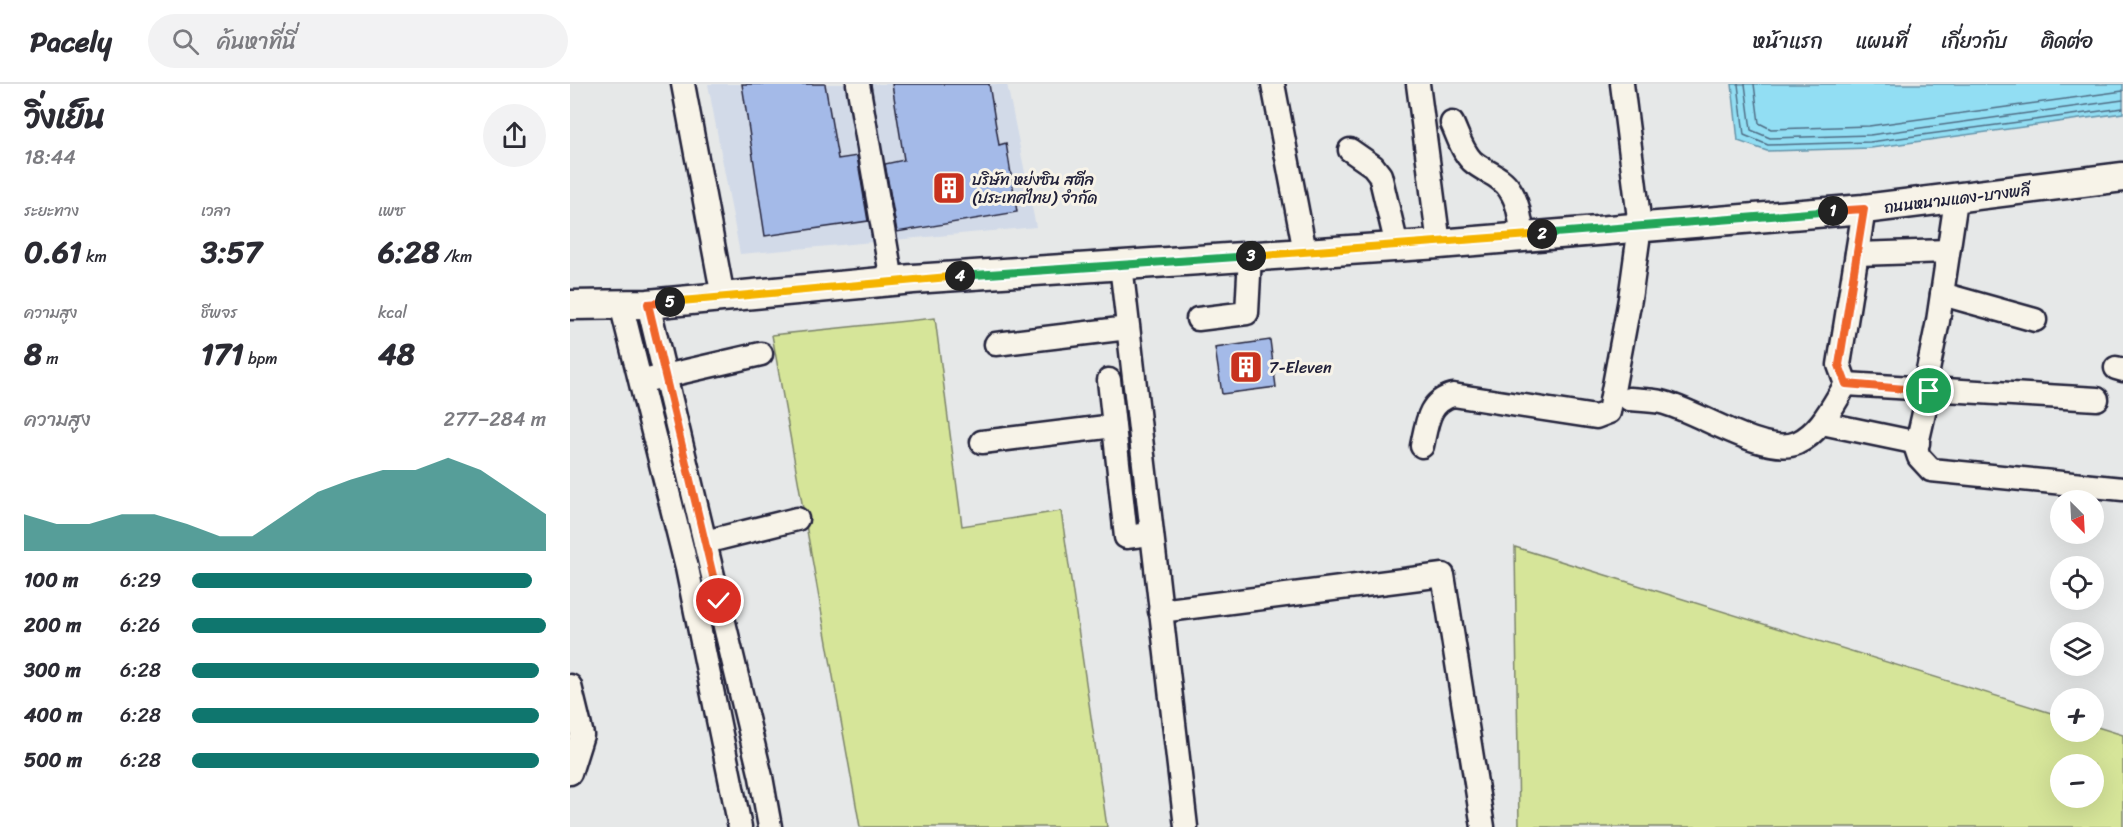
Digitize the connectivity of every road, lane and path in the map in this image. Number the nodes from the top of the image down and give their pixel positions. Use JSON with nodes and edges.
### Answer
{"nodes":[{"id":1,"x":683,"y":84,"type":"edge"},
{"id":2,"x":858,"y":84,"type":"edge"},
{"id":3,"x":1273,"y":84,"type":"edge"},
{"id":4,"x":1418,"y":84,"type":"edge"},
{"id":5,"x":1622,"y":84,"type":"edge"},
{"id":6,"x":1452,"y":123,"type":"dead end"},
{"id":7,"x":1350,"y":150,"type":"dead end"},
{"id":8,"x":2122,"y":180,"type":"edge"},
{"id":9,"x":1956,"y":200,"type":"junction"},
{"id":10,"x":1864,"y":209,"type":"junction"},
{"id":11,"x":1640,"y":226,"type":"junction"},
{"id":12,"x":1523,"y":236,"type":"junction"},
{"id":13,"x":1438,"y":243,"type":"junction"},
{"id":14,"x":1397,"y":246,"type":"junction"},
{"id":15,"x":1305,"y":252,"type":"junction"},
{"id":16,"x":1948,"y":252,"type":"junction"},
{"id":17,"x":1857,"y":254,"type":"junction"},
{"id":18,"x":1250,"y":256,"type":"junction"},
{"id":19,"x":1121,"y":265,"type":"junction"},
{"id":20,"x":892,"y":281,"type":"junction"},
{"id":21,"x":1942,"y":294,"type":"junction"},
{"id":22,"x":723,"y":297,"type":"junction"},
{"id":23,"x":635,"y":304,"type":"junction"},
{"id":24,"x":570,"y":306,"type":"edge"},
{"id":25,"x":1198,"y":320,"type":"dead end"},
{"id":26,"x":2035,"y":320,"type":"dead end"},
{"id":27,"x":1128,"y":328,"type":"junction"},
{"id":28,"x":996,"y":344,"type":"dead end"},
{"id":29,"x":761,"y":354,"type":"dead end"},
{"id":30,"x":666,"y":376,"type":"junction"},
{"id":31,"x":1109,"y":380,"type":"dead end"},
{"id":32,"x":640,"y":381,"type":"junction"},
{"id":33,"x":1846,"y":384,"type":"junction"},
{"id":34,"x":1929,"y":391,"type":"junction"},
{"id":35,"x":1629,"y":399,"type":"dead end"},
{"id":36,"x":2097,"y":399,"type":"dead end"},
{"id":37,"x":1822,"y":423,"type":"junction"},
{"id":38,"x":1114,"y":426,"type":"junction"},
{"id":39,"x":982,"y":441,"type":"dead end"},
{"id":40,"x":1918,"y":443,"type":"junction"},
{"id":41,"x":1422,"y":446,"type":"dead end"},
{"id":42,"x":2123,"y":489,"type":"edge"},
{"id":43,"x":796,"y":519,"type":"dead end"},
{"id":44,"x":1151,"y":534,"type":"junction"},
{"id":45,"x":705,"y":542,"type":"junction"},
{"id":46,"x":1160,"y":611,"type":"junction"},
{"id":47,"x":570,"y":686,"type":"edge"},
{"id":48,"x":570,"y":773,"type":"edge"},
{"id":49,"x":741,"y":827,"type":"edge"},
{"id":50,"x":770,"y":827,"type":"edge"},
{"id":51,"x":1186,"y":827,"type":"edge"},
{"id":52,"x":1483,"y":827,"type":"edge"}],
"edges":[{"from":1,"to":22,"type":"street"},
{"from":2,"to":20,"type":"street"},
{"from":3,"to":15,"type":"street"},
{"from":4,"to":13,"type":"street"},
{"from":5,"to":11,"type":"street"},
{"from":6,"to":12,"type":"street"},
{"from":7,"to":14,"type":"street"},
{"from":8,"to":9,"type":"main road","name":"ถนนหนามแดง-บางพลี"},
{"from":9,"to":10,"type":"main road","name":"ถนนหนามแดง-บางพลี"},
{"from":9,"to":16,"type":"street"},
{"from":10,"to":11,"type":"main road","name":"ถนนหนามแดง-บางพลี"},
{"from":10,"to":17,"type":"street"},
{"from":11,"to":12,"type":"main road","name":"ถนนหนามแดง-บางพลี"},
{"from":11,"to":41,"type":"street"},
{"from":12,"to":13,"type":"main road","name":"ถนนหนามแดง-บางพลี"},
{"from":13,"to":14,"type":"main road","name":"ถนนหนามแดง-บางพลี"},
{"from":14,"to":15,"type":"main road","name":"ถนนหนามแดง-บางพลี"},
{"from":15,"to":18,"type":"main road","name":"ถนนหนามแดง-บางพลี"},
{"from":16,"to":17,"type":"street"},
{"from":16,"to":21,"type":"street"},
{"from":17,"to":33,"type":"street"},
{"from":18,"to":19,"type":"main road","name":"ถนนหนามแดง-บางพลี"},
{"from":18,"to":25,"type":"street"},
{"from":19,"to":20,"type":"main road","name":"ถนนหนามแดง-บางพลี"},
{"from":19,"to":27,"type":"street"},
{"from":20,"to":22,"type":"main road","name":"ถนนหนามแดง-บางพลี"},
{"from":21,"to":26,"type":"street"},
{"from":21,"to":34,"type":"street"},
{"from":22,"to":23,"type":"main road","name":"ถนนหนามแดง-บางพลี"},
{"from":23,"to":24,"type":"main road","name":"ถนนหนามแดง-บางพลี"},
{"from":23,"to":30,"type":"street"},
{"from":23,"to":32,"type":"street"},
{"from":27,"to":28,"type":"street"},
{"from":27,"to":44,"type":"street"},
{"from":29,"to":30,"type":"street"},
{"from":30,"to":32,"type":"street"},
{"from":30,"to":45,"type":"street"},
{"from":31,"to":38,"type":"street"},
{"from":32,"to":49,"type":"street"},
{"from":33,"to":34,"type":"street"},
{"from":33,"to":37,"type":"street"},
{"from":34,"to":36,"type":"street"},
{"from":34,"to":40,"type":"street"},
{"from":35,"to":37,"type":"street"},
{"from":37,"to":40,"type":"street"},
{"from":38,"to":39,"type":"street"},
{"from":38,"to":44,"type":"street"},
{"from":40,"to":42,"type":"street"},
{"from":43,"to":45,"type":"street"},
{"from":44,"to":46,"type":"street"},
{"from":45,"to":50,"type":"street"},
{"from":46,"to":51,"type":"street"},
{"from":46,"to":52,"type":"street"},
{"from":47,"to":48,"type":"street"}]}
